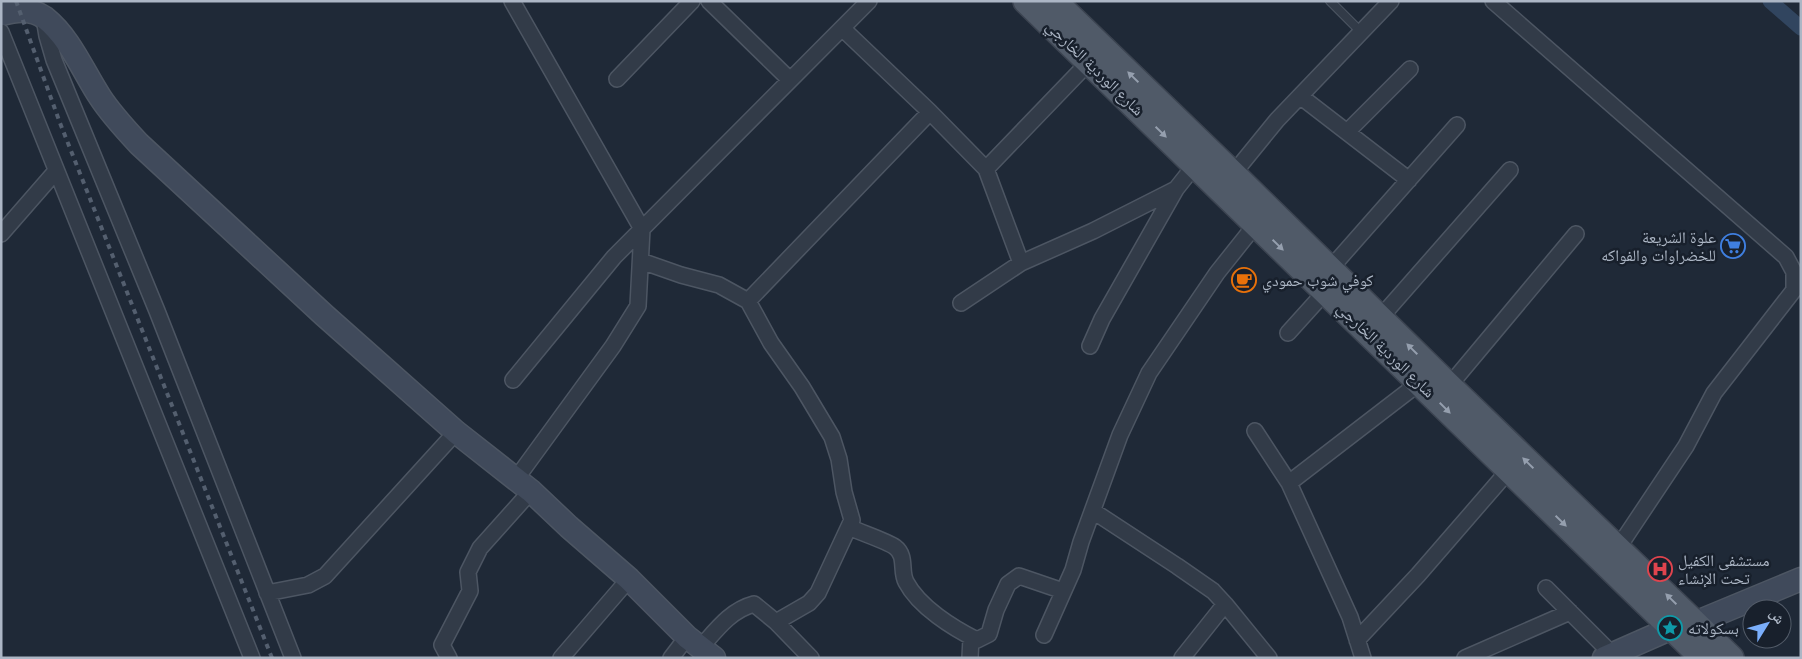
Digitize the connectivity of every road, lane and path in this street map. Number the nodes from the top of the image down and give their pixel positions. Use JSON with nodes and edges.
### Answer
{"nodes":[{"id":1,"x":692,"y":1,"type":"edge"},
{"id":2,"x":709,"y":1,"type":"edge"},
{"id":3,"x":869,"y":1,"type":"edge"},
{"id":4,"x":1330,"y":1,"type":"edge"},
{"id":5,"x":1392,"y":1,"type":"edge"},
{"id":6,"x":1492,"y":1,"type":"edge"},
{"id":7,"x":513,"y":2,"type":"edge"},
{"id":8,"x":1036,"y":3,"type":"edge"},
{"id":9,"x":1,"y":14,"type":"edge"},
{"id":10,"x":44,"y":18,"type":"junction"},
{"id":11,"x":843,"y":29,"type":"junction"},
{"id":12,"x":1,"y":32,"type":"edge"},
{"id":13,"x":1361,"y":32,"type":"junction"},
{"id":14,"x":5,"y":54,"type":"edge"},
{"id":15,"x":1089,"y":62,"type":"junction"},
{"id":16,"x":1410,"y":69,"type":"dead end"},
{"id":17,"x":617,"y":79,"type":"dead end"},
{"id":18,"x":790,"y":80,"type":"junction"},
{"id":19,"x":1300,"y":96,"type":"junction"},
{"id":20,"x":930,"y":112,"type":"junction"},
{"id":21,"x":1458,"y":125,"type":"dead end"},
{"id":22,"x":1347,"y":132,"type":"junction"},
{"id":23,"x":1195,"y":165,"type":"junction"},
{"id":24,"x":986,"y":169,"type":"junction"},
{"id":25,"x":1510,"y":170,"type":"dead end"},
{"id":26,"x":56,"y":171,"type":"junction"},
{"id":27,"x":1233,"y":174,"type":"junction"},
{"id":28,"x":1409,"y":180,"type":"junction"},
{"id":29,"x":1176,"y":190,"type":"junction"},
{"id":30,"x":1256,"y":224,"type":"junction"},
{"id":31,"x":642,"y":229,"type":"junction"},
{"id":32,"x":1,"y":234,"type":"edge"},
{"id":33,"x":1576,"y":234,"type":"dead end"},
{"id":34,"x":640,"y":261,"type":"junction"},
{"id":35,"x":1021,"y":263,"type":"junction"},
{"id":36,"x":1328,"y":280,"type":"junction"},
{"id":37,"x":748,"y":301,"type":"junction"},
{"id":38,"x":961,"y":303,"type":"dead end"},
{"id":39,"x":1380,"y":318,"type":"junction"},
{"id":40,"x":1288,"y":333,"type":"dead end"},
{"id":41,"x":1090,"y":346,"type":"dead end"},
{"id":42,"x":513,"y":380,"type":"dead end"},
{"id":43,"x":1419,"y":383,"type":"junction"},
{"id":44,"x":1449,"y":386,"type":"junction"},
{"id":45,"x":1255,"y":431,"type":"dead end"},
{"id":46,"x":456,"y":432,"type":"junction"},
{"id":47,"x":1509,"y":470,"type":"junction"},
{"id":48,"x":1288,"y":483,"type":"junction"},
{"id":49,"x":523,"y":485,"type":"junction"},
{"id":50,"x":1092,"y":511,"type":"junction"},
{"id":51,"x":849,"y":527,"type":"junction"},
{"id":52,"x":1618,"y":548,"type":"junction"},
{"id":53,"x":629,"y":579,"type":"junction"},
{"id":54,"x":1801,"y":579,"type":"edge"},
{"id":55,"x":1546,"y":588,"type":"dead end"},
{"id":56,"x":1062,"y":591,"type":"junction"},
{"id":57,"x":267,"y":593,"type":"junction"},
{"id":58,"x":1226,"y":604,"type":"junction"},
{"id":59,"x":1570,"y":612,"type":"junction"},
{"id":60,"x":776,"y":622,"type":"junction"},
{"id":61,"x":1683,"y":625,"type":"junction"},
{"id":62,"x":1044,"y":635,"type":"dead end"},
{"id":63,"x":971,"y":637,"type":"junction"},
{"id":64,"x":1357,"y":640,"type":"junction"},
{"id":65,"x":701,"y":647,"type":"edge"},
{"id":66,"x":1607,"y":657,"type":"edge"},
{"id":67,"x":252,"y":658,"type":"edge"},
{"id":68,"x":293,"y":658,"type":"edge"},
{"id":69,"x":449,"y":658,"type":"edge"},
{"id":70,"x":560,"y":658,"type":"edge"},
{"id":71,"x":671,"y":658,"type":"edge"},
{"id":72,"x":811,"y":658,"type":"edge"},
{"id":73,"x":970,"y":658,"type":"edge"},
{"id":74,"x":1182,"y":658,"type":"edge"},
{"id":75,"x":1269,"y":658,"type":"edge"},
{"id":76,"x":1363,"y":658,"type":"edge"},
{"id":77,"x":1464,"y":658,"type":"edge"},
{"id":78,"x":1703,"y":658,"type":"edge"},
{"id":79,"x":1731,"y":658,"type":"edge"}],
"edges":[{"from":1,"to":17,"type":"street"},
{"from":2,"to":18,"type":"street"},
{"from":3,"to":11,"type":"street"},
{"from":4,"to":13,"type":"lane"},
{"from":5,"to":13,"type":"street"},
{"from":6,"to":52,"type":"street"},
{"from":7,"to":31,"type":"street"},
{"from":8,"to":15,"type":"main road","name":"شارع الوردية الخارجي"},
{"from":27,"to":8,"type":"main road","name":"شارع الوردية الخارجي","one_way":true},
{"from":9,"to":10,"type":"street"},
{"from":10,"to":46,"type":"street"},
{"from":10,"to":57,"type":"street"},
{"from":11,"to":18,"type":"street"},
{"from":11,"to":20,"type":"street"},
{"from":12,"to":14,"type":"street"},
{"from":13,"to":19,"type":"street"},
{"from":14,"to":26,"type":"street"},
{"from":15,"to":23,"type":"main road","name":"شارع الوردية الخارجي","one_way":true},
{"from":15,"to":24,"type":"street"},
{"from":16,"to":22,"type":"street"},
{"from":18,"to":31,"type":"street"},
{"from":19,"to":22,"type":"street"},
{"from":19,"to":27,"type":"street"},
{"from":20,"to":24,"type":"street"},
{"from":20,"to":37,"type":"street"},
{"from":21,"to":28,"type":"street"},
{"from":22,"to":28,"type":"street"},
{"from":23,"to":29,"type":"street"},
{"from":23,"to":30,"type":"main road","name":"شارع الوردية الخارجي"},
{"from":24,"to":35,"type":"street"},
{"from":25,"to":39,"type":"street"},
{"from":26,"to":32,"type":"street"},
{"from":26,"to":67,"type":"street"},
{"from":27,"to":36,"type":"main road","name":"شارع الوردية الخارجي"},
{"from":28,"to":36,"type":"street"},
{"from":29,"to":35,"type":"street"},
{"from":29,"to":41,"type":"street"},
{"from":30,"to":36,"type":"main road","name":"شارع الوردية الخارجي","one_way":true},
{"from":30,"to":50,"type":"street"},
{"from":31,"to":34,"type":"street"},
{"from":31,"to":42,"type":"street"},
{"from":33,"to":44,"type":"street"},
{"from":34,"to":37,"type":"street"},
{"from":34,"to":49,"type":"street"},
{"from":35,"to":38,"type":"street"},
{"from":36,"to":39,"type":"main road","name":"شارع الوردية الخارجي"},
{"from":36,"to":40,"type":"street"},
{"from":36,"to":43,"type":"main road","name":"شارع الوردية الخارجي"},
{"from":37,"to":51,"type":"street"},
{"from":44,"to":39,"type":"main road","name":"شارع الوردية الخارجي","one_way":true},
{"from":43,"to":47,"type":"main road","name":"شارع الوردية الخارجي","one_way":true},
{"from":43,"to":48,"type":"street"},
{"from":52,"to":44,"type":"main road","name":"شارع الوردية الخارجي","one_way":true},
{"from":45,"to":48,"type":"street"},
{"from":46,"to":49,"type":"street"},
{"from":46,"to":57,"type":"street"},
{"from":47,"to":61,"type":"main road","name":"شارع الوردية الخارجي","one_way":true},
{"from":47,"to":64,"type":"street"},
{"from":48,"to":64,"type":"street"},
{"from":49,"to":53,"type":"street"},
{"from":49,"to":69,"type":"street"},
{"from":50,"to":56,"type":"street"},
{"from":50,"to":58,"type":"street"},
{"from":51,"to":60,"type":"street"},
{"from":51,"to":63,"type":"street"},
{"from":61,"to":52,"type":"main road","name":"شارع الوردية الخارجي","one_way":true},
{"from":53,"to":65,"type":"street"},
{"from":53,"to":70,"type":"street"},
{"from":54,"to":61,"type":"street"},
{"from":55,"to":59,"type":"street"},
{"from":56,"to":62,"type":"street"},
{"from":56,"to":63,"type":"street"},
{"from":57,"to":68,"type":"street"},
{"from":58,"to":74,"type":"street"},
{"from":58,"to":75,"type":"street"},
{"from":59,"to":66,"type":"street"},
{"from":59,"to":77,"type":"street"},
{"from":60,"to":65,"type":"street"},
{"from":60,"to":72,"type":"street"},
{"from":61,"to":66,"type":"street"},
{"from":61,"to":78,"type":"main road","name":"شارع الوردية الخارجي"},
{"from":61,"to":79,"type":"main road","name":"شارع الوردية الخارجي"},
{"from":63,"to":73,"type":"street"},
{"from":64,"to":76,"type":"street"},
{"from":65,"to":71,"type":"street"}]}
